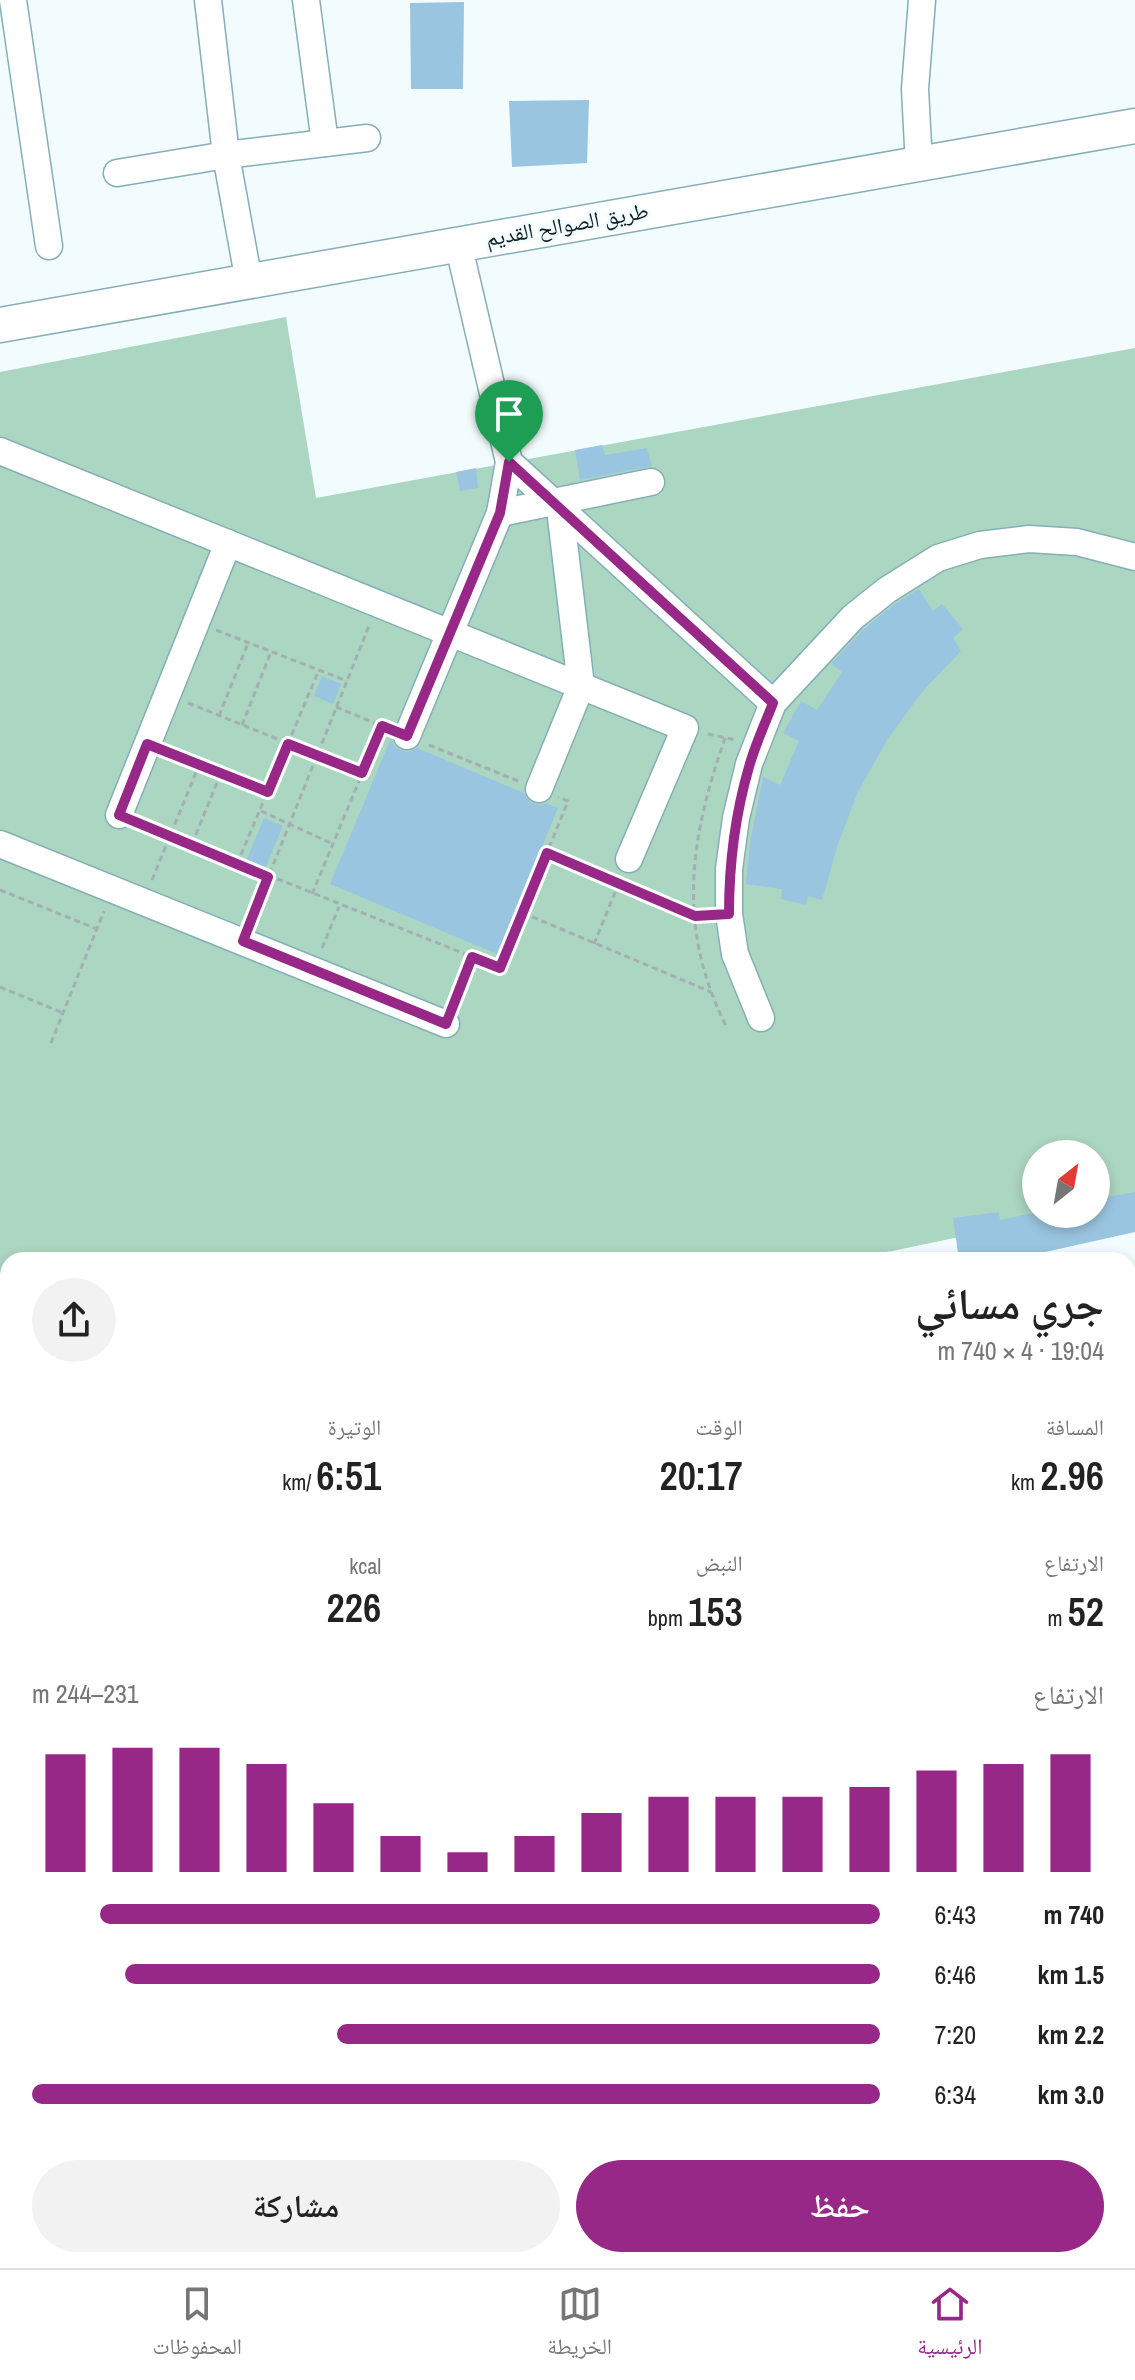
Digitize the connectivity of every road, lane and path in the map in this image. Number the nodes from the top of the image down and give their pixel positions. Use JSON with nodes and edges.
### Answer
{"nodes":[{"id":1,"x":13,"y":0,"type":"edge"},
{"id":2,"x":208,"y":0,"type":"edge"},
{"id":3,"x":306,"y":0,"type":"edge"},
{"id":4,"x":922,"y":0,"type":"edge"},
{"id":5,"x":1135,"y":126,"type":"edge"},
{"id":6,"x":367,"y":138,"type":"dead end"},
{"id":7,"x":325,"y":143,"type":"junction"},
{"id":8,"x":226,"y":155,"type":"junction"},
{"id":9,"x":919,"y":165,"type":"junction"},
{"id":10,"x":117,"y":173,"type":"dead end"},
{"id":11,"x":458,"y":243,"type":"junction"},
{"id":12,"x":49,"y":246,"type":"dead end"},
{"id":13,"x":249,"y":282,"type":"junction"},
{"id":14,"x":0,"y":325,"type":"edge"},
{"id":15,"x":0,"y":451,"type":"edge"},
{"id":16,"x":509,"y":462,"type":"junction"},
{"id":17,"x":651,"y":482,"type":"dead end"},
{"id":18,"x":557,"y":506,"type":"junction"},
{"id":19,"x":500,"y":513,"type":"junction"},
{"id":20,"x":228,"y":543,"type":"junction"},
{"id":21,"x":1135,"y":557,"type":"edge"},
{"id":22,"x":378,"y":604,"type":"junction"},
{"id":23,"x":196,"y":623,"type":"junction"},
{"id":24,"x":450,"y":633,"type":"junction"},
{"id":25,"x":248,"y":643,"type":"junction"},
{"id":26,"x":271,"y":652,"type":"junction"},
{"id":27,"x":319,"y":670,"type":"junction"},
{"id":28,"x":347,"y":681,"type":"junction"},
{"id":29,"x":581,"y":686,"type":"junction"},
{"id":30,"x":167,"y":695,"type":"junction"},
{"id":31,"x":773,"y":703,"type":"junction"},
{"id":32,"x":336,"y":707,"type":"junction"},
{"id":33,"x":219,"y":716,"type":"junction"},
{"id":34,"x":242,"y":725,"type":"junction"},
{"id":35,"x":685,"y":728,"type":"junction"},
{"id":36,"x":394,"y":731,"type":"junction"},
{"id":37,"x":147,"y":744,"type":"junction"},
{"id":38,"x":288,"y":744,"type":"junction"},
{"id":39,"x":757,"y":744,"type":"junction"},
{"id":40,"x":317,"y":755,"type":"junction"},
{"id":41,"x":199,"y":765,"type":"junction"},
{"id":42,"x":221,"y":773,"type":"junction"},
{"id":43,"x":362,"y":773,"type":"junction"},
{"id":44,"x":539,"y":789,"type":"junction"},
{"id":45,"x":268,"y":792,"type":"junction"},
{"id":46,"x":261,"y":811,"type":"junction"},
{"id":47,"x":119,"y":815,"type":"joint"},
{"id":48,"x":290,"y":824,"type":"junction"},
{"id":49,"x":170,"y":837,"type":"junction"},
{"id":50,"x":0,"y":844,"type":"edge"},
{"id":51,"x":333,"y":844,"type":"junction"},
{"id":52,"x":191,"y":845,"type":"junction"},
{"id":53,"x":547,"y":853,"type":"junction"},
{"id":54,"x":237,"y":864,"type":"junction"},
{"id":55,"x":624,"y":871,"type":"junction"},
{"id":56,"x":268,"y":877,"type":"junction"},
{"id":57,"x":113,"y":889,"type":"junction"},
{"id":58,"x":0,"y":890,"type":"edge"},
{"id":59,"x":312,"y":894,"type":"junction"},
{"id":60,"x":143,"y":901,"type":"junction"},
{"id":61,"x":339,"y":905,"type":"junction"},
{"id":62,"x":523,"y":913,"type":"junction"},
{"id":63,"x":729,"y":914,"type":"junction"},
{"id":64,"x":97,"y":929,"type":"junction"},
{"id":65,"x":243,"y":941,"type":"junction"},
{"id":66,"x":594,"y":944,"type":"junction"},
{"id":67,"x":472,"y":957,"type":"junction"},
{"id":68,"x":313,"y":970,"type":"junction"},
{"id":69,"x":0,"y":987,"type":"edge"},
{"id":70,"x":711,"y":992,"type":"dead end"},
{"id":71,"x":63,"y":1013,"type":"junction"},
{"id":72,"x":761,"y":1018,"type":"dead end"},
{"id":73,"x":446,"y":1024,"type":"joint"},
{"id":74,"x":51,"y":1043,"type":"dead end"}],
"edges":[{"from":1,"to":12,"type":"street"},
{"from":2,"to":8,"type":"street"},
{"from":3,"to":7,"type":"street"},
{"from":4,"to":9,"type":"street"},
{"from":5,"to":9,"type":"main road","name":"طريق الصوالح القديم"},
{"from":6,"to":7,"type":"street"},
{"from":7,"to":8,"type":"street"},
{"from":8,"to":10,"type":"street"},
{"from":8,"to":13,"type":"street"},
{"from":9,"to":11,"type":"main road","name":"طريق الصوالح القديم"},
{"from":11,"to":13,"type":"main road","name":"طريق الصوالح القديم"},
{"from":11,"to":16,"type":"street"},
{"from":13,"to":14,"type":"main road","name":"طريق الصوالح القديم"},
{"from":15,"to":20,"type":"street"},
{"from":16,"to":18,"type":"street"},
{"from":16,"to":19,"type":"street"},
{"from":17,"to":18,"type":"street"},
{"from":18,"to":19,"type":"street"},
{"from":18,"to":29,"type":"street"},
{"from":18,"to":31,"type":"street"},
{"from":19,"to":24,"type":"street"},
{"from":20,"to":22,"type":"street"},
{"from":20,"to":23,"type":"street"},
{"from":21,"to":31,"type":"street"},
{"from":22,"to":24,"type":"street"},
{"from":22,"to":28,"type":"path"},
{"from":23,"to":25,"type":"path"},
{"from":23,"to":30,"type":"street"},
{"from":24,"to":29,"type":"street"},
{"from":24,"to":36,"type":"street"},
{"from":25,"to":26,"type":"path"},
{"from":25,"to":33,"type":"path"},
{"from":26,"to":27,"type":"path"},
{"from":26,"to":34,"type":"path"},
{"from":27,"to":28,"type":"path"},
{"from":27,"to":38,"type":"path"},
{"from":28,"to":32,"type":"path"},
{"from":29,"to":35,"type":"street"},
{"from":29,"to":44,"type":"street"},
{"from":30,"to":33,"type":"path"},
{"from":30,"to":37,"type":"street"},
{"from":31,"to":39,"type":"street"},
{"from":32,"to":36,"type":"path"},
{"from":32,"to":40,"type":"path"},
{"from":33,"to":34,"type":"path"},
{"from":34,"to":38,"type":"path"},
{"from":35,"to":39,"type":"path"},
{"from":35,"to":55,"type":"street"},
{"from":36,"to":43,"type":"path"},
{"from":36,"to":44,"type":"path"},
{"from":37,"to":41,"type":"path"},
{"from":37,"to":47,"type":"street"},
{"from":38,"to":40,"type":"path"},
{"from":38,"to":45,"type":"path"},
{"from":39,"to":63,"type":"street"},
{"from":40,"to":43,"type":"path"},
{"from":40,"to":48,"type":"path"},
{"from":41,"to":42,"type":"path"},
{"from":41,"to":49,"type":"path"},
{"from":42,"to":45,"type":"path"},
{"from":42,"to":52,"type":"path"},
{"from":43,"to":51,"type":"path"},
{"from":44,"to":53,"type":"path"},
{"from":45,"to":46,"type":"path"},
{"from":46,"to":48,"type":"path"},
{"from":46,"to":54,"type":"path"},
{"from":47,"to":49,"type":"path"},
{"from":48,"to":51,"type":"path"},
{"from":48,"to":56,"type":"path"},
{"from":49,"to":52,"type":"path"},
{"from":49,"to":60,"type":"path"},
{"from":50,"to":57,"type":"street"},
{"from":51,"to":59,"type":"path"},
{"from":52,"to":54,"type":"path"},
{"from":53,"to":55,"type":"path"},
{"from":53,"to":62,"type":"path"},
{"from":54,"to":56,"type":"path"},
{"from":55,"to":63,"type":"path"},
{"from":55,"to":66,"type":"path"},
{"from":56,"to":59,"type":"path"},
{"from":56,"to":65,"type":"path"},
{"from":57,"to":60,"type":"street"},
{"from":57,"to":64,"type":"path"},
{"from":58,"to":64,"type":"path"},
{"from":59,"to":61,"type":"path"},
{"from":60,"to":65,"type":"street"},
{"from":61,"to":67,"type":"path"},
{"from":61,"to":68,"type":"path"},
{"from":62,"to":66,"type":"path"},
{"from":62,"to":67,"type":"path"},
{"from":63,"to":72,"type":"street"},
{"from":64,"to":71,"type":"path"},
{"from":65,"to":68,"type":"street"},
{"from":66,"to":70,"type":"path"},
{"from":67,"to":73,"type":"path"},
{"from":68,"to":73,"type":"street"},
{"from":69,"to":71,"type":"path"},
{"from":71,"to":74,"type":"path"}]}
